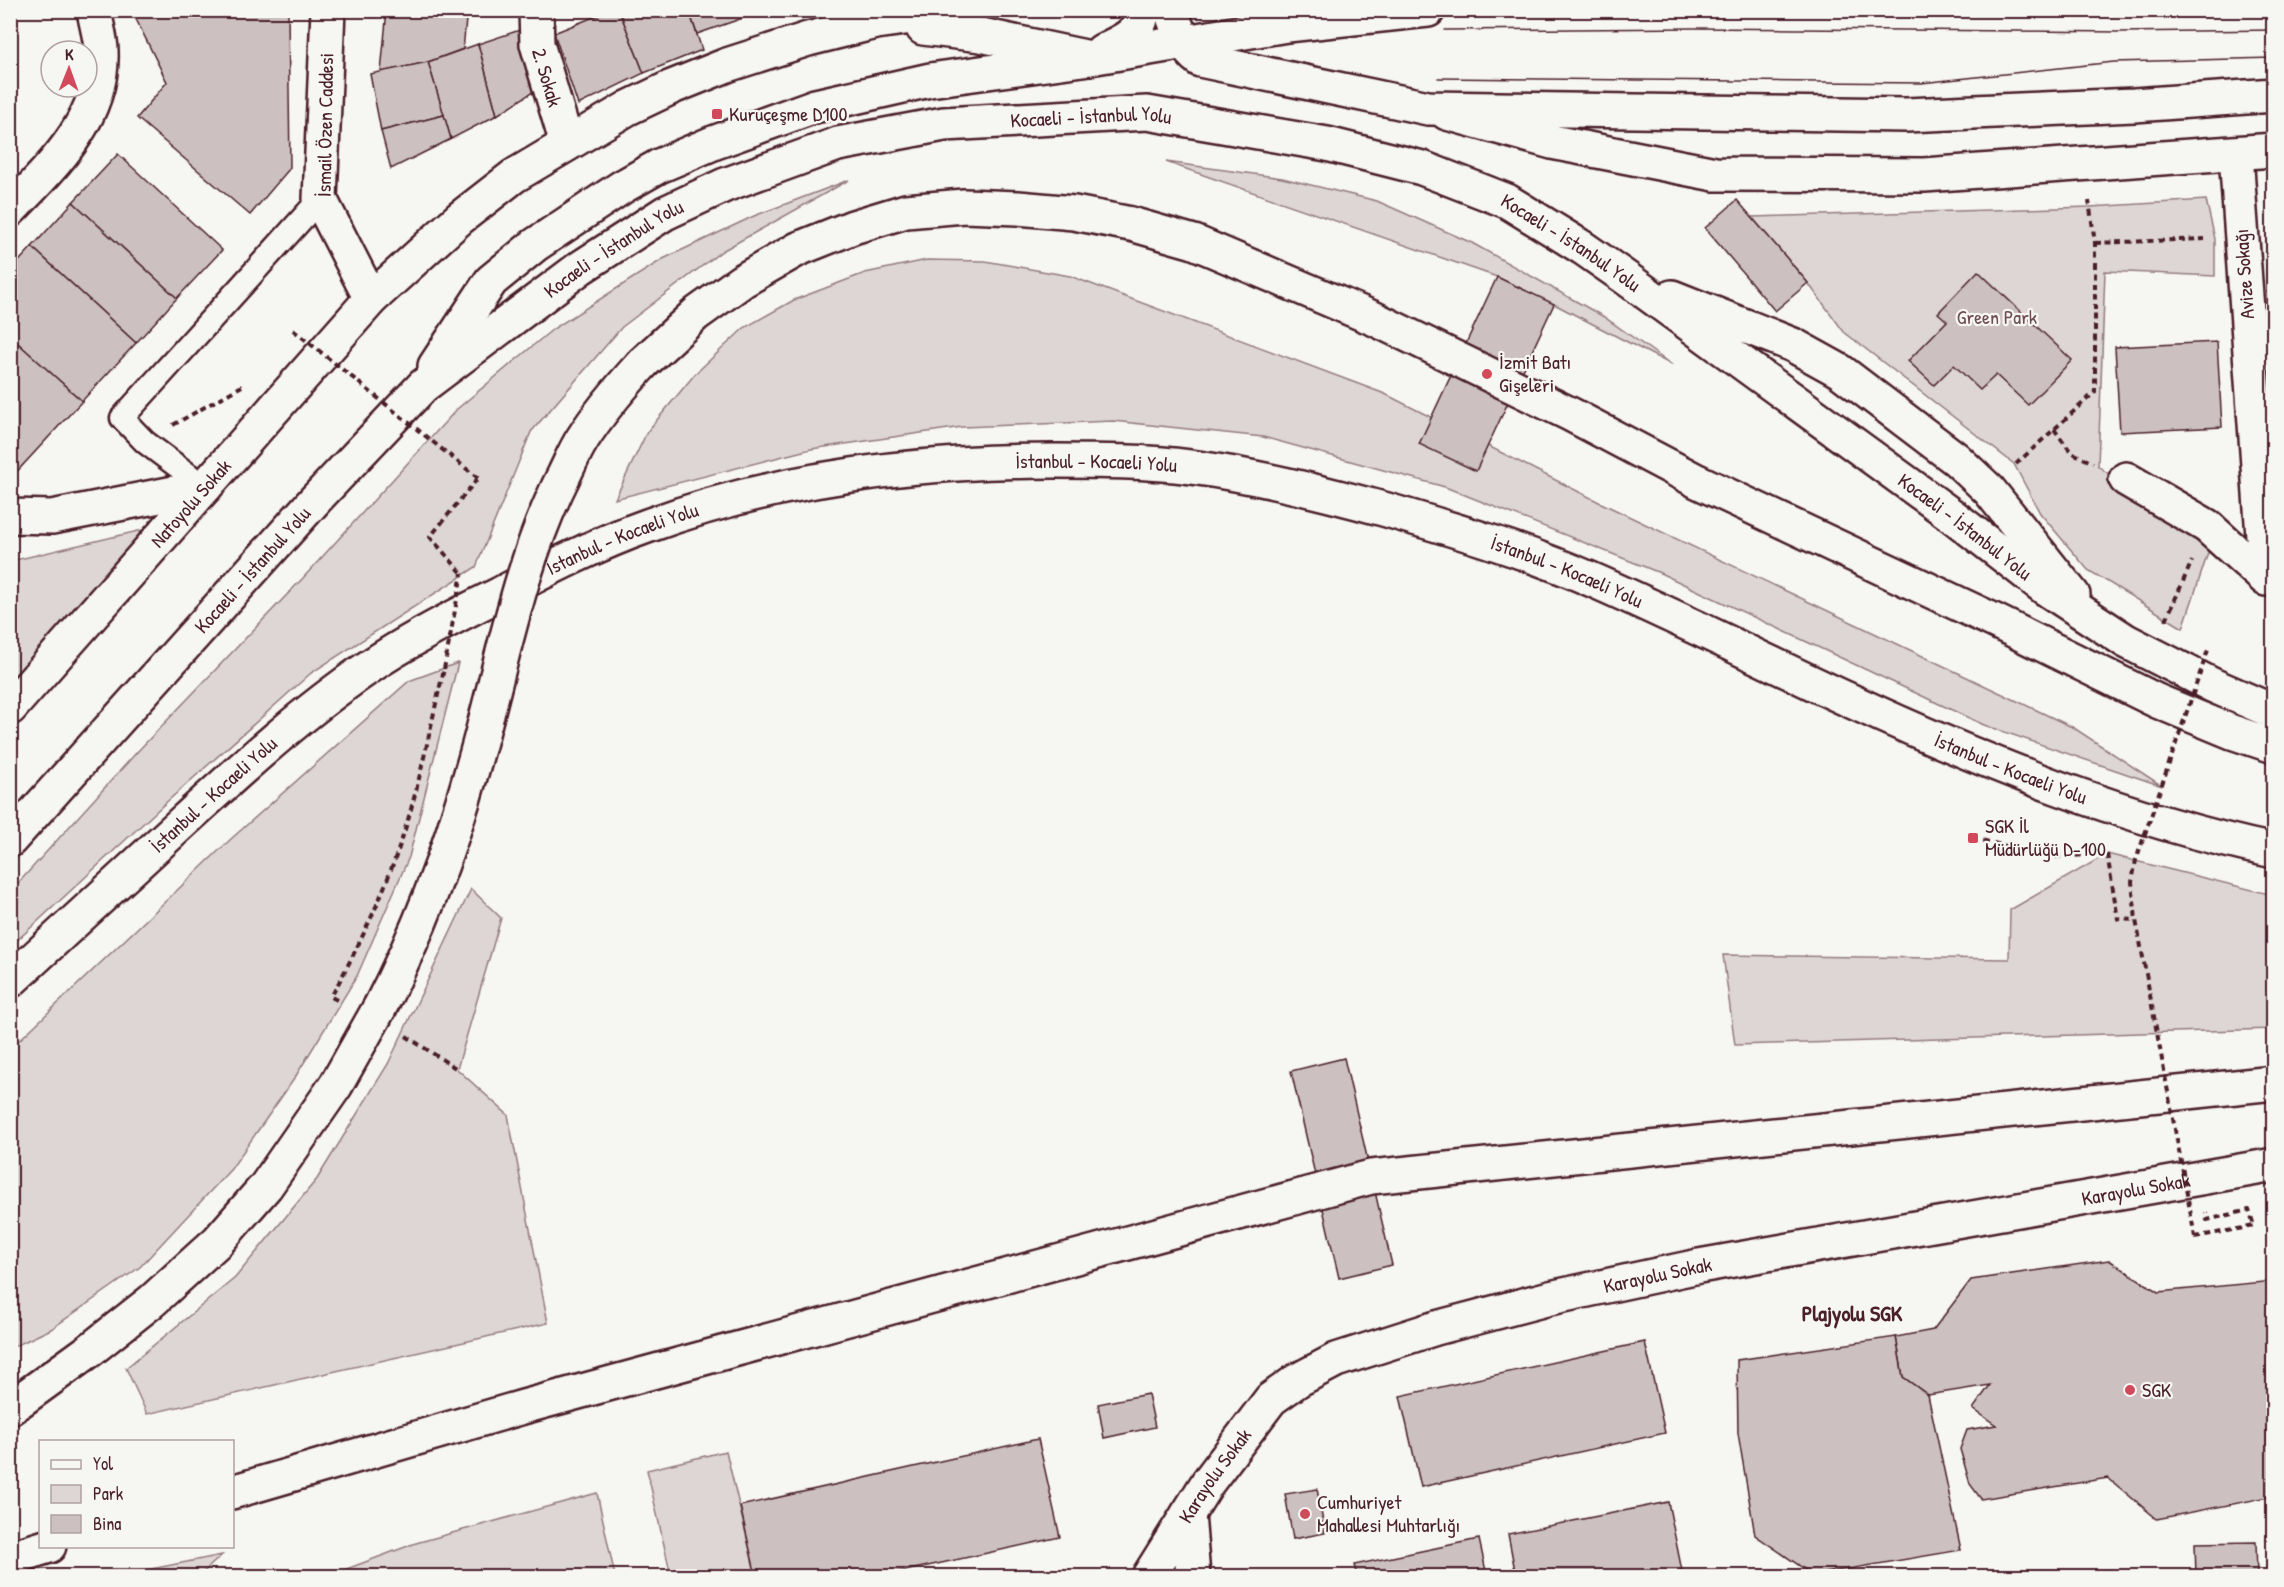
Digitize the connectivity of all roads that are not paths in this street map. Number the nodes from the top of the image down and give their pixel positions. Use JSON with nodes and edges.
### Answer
{"nodes":[{"id":1,"x":94,"y":10,"type":"edge"},
{"id":2,"x":328,"y":10,"type":"edge"},
{"id":3,"x":536,"y":10,"type":"edge"},
{"id":4,"x":962,"y":10,"type":"edge"},
{"id":5,"x":1142,"y":10,"type":"edge"},
{"id":6,"x":1171,"y":10,"type":"edge"},
{"id":7,"x":1428,"y":10,"type":"edge"},
{"id":8,"x":876,"y":22,"type":"junction"},
{"id":9,"x":1184,"y":42,"type":"junction"},
{"id":10,"x":1090,"y":58,"type":"junction"},
{"id":11,"x":2274,"y":95,"type":"edge"},
{"id":12,"x":1428,"y":108,"type":"junction"},
{"id":13,"x":567,"y":144,"type":"junction"},
{"id":14,"x":2274,"y":150,"type":"edge"},
{"id":15,"x":2236,"y":154,"type":"junction"},
{"id":16,"x":320,"y":199,"type":"junction"},
{"id":17,"x":10,"y":210,"type":"edge"},
{"id":18,"x":1626,"y":278,"type":"junction"},
{"id":19,"x":371,"y":299,"type":"junction"},
{"id":20,"x":423,"y":386,"type":"junction"},
{"id":21,"x":2126,"y":479,"type":"road end"},
{"id":22,"x":205,"y":488,"type":"junction"},
{"id":23,"x":10,"y":516,"type":"edge"},
{"id":24,"x":2270,"y":579,"type":"edge"},
{"id":25,"x":2093,"y":620,"type":"junction"},
{"id":26,"x":10,"y":708,"type":"edge"},
{"id":27,"x":2274,"y":712,"type":"edge"},
{"id":28,"x":2274,"y":746,"type":"edge"},
{"id":29,"x":10,"y":840,"type":"edge"},
{"id":30,"x":2274,"y":851,"type":"edge"},
{"id":31,"x":10,"y":981,"type":"edge"},
{"id":32,"x":2274,"y":1083,"type":"edge"},
{"id":33,"x":2274,"y":1165,"type":"edge"},
{"id":34,"x":10,"y":1408,"type":"edge"},
{"id":35,"x":234,"y":1491,"type":"edge"},
{"id":36,"x":1188,"y":1514,"type":"junction"},
{"id":37,"x":43,"y":1548,"type":"edge"},
{"id":38,"x":10,"y":1558,"type":"edge"},
{"id":39,"x":1149,"y":1576,"type":"edge"},
{"id":40,"x":1193,"y":1576,"type":"edge"}],
"edges":[{"from":1,"to":17,"type":"main road"},
{"from":2,"to":16,"type":"main road","name":"İsmail Özen Caddesi"},
{"from":3,"to":13,"type":"main road","name":"2. Sokak"},
{"from":4,"to":8,"type":"main road"},
{"from":5,"to":10,"type":"main road"},
{"from":6,"to":9,"type":"main road"},
{"from":7,"to":9,"type":"main road"},
{"from":8,"to":10,"type":"main road"},
{"from":8,"to":13,"type":"main road","name":"Natoyolu Sokak"},
{"from":9,"to":10,"type":"main road"},
{"from":9,"to":12,"type":"main road"},
{"from":10,"to":20,"type":"main road"},
{"from":11,"to":12,"type":"main road"},
{"from":12,"to":15,"type":"main road"},
{"from":13,"to":19,"type":"main road","name":"Natoyolu Sokak"},
{"from":14,"to":15,"type":"main road"},
{"from":15,"to":24,"type":"main road","name":"Avize Sokağı"},
{"from":16,"to":19,"type":"main road","name":"İsmail Özen Caddesi"},
{"from":16,"to":22,"type":"lane"},
{"from":18,"to":20,"type":"main road","name":"Kocaeli - İstanbul Yolu"},
{"from":18,"to":25,"type":"main road","name":"Kocaeli - İstanbul Yolu"},
{"from":18,"to":25,"type":"main road"},
{"from":19,"to":22,"type":"main road","name":"Natoyolu Sokak"},
{"from":20,"to":29,"type":"main road","name":"Kocaeli - İstanbul Yolu"},
{"from":21,"to":24,"type":"main road","name":"Avize Sokağı"},
{"from":22,"to":23,"type":"main road"},
{"from":22,"to":26,"type":"main road","name":"Natoyolu Sokak"},
{"from":25,"to":27,"type":"main road","name":"Kocaeli - İstanbul Yolu"},
{"from":28,"to":34,"type":"main road","bridge":true},
{"from":30,"to":31,"type":"main road","name":"İstanbul - Kocaeli Yolu"},
{"from":32,"to":35,"type":"main road"},
{"from":33,"to":36,"type":"main road","name":"Karayolu Sokak"},
{"from":36,"to":39,"type":"main road","name":"Karayolu Sokak"},
{"from":36,"to":40,"type":"main road"},
{"from":37,"to":38,"type":"main road"}]}
